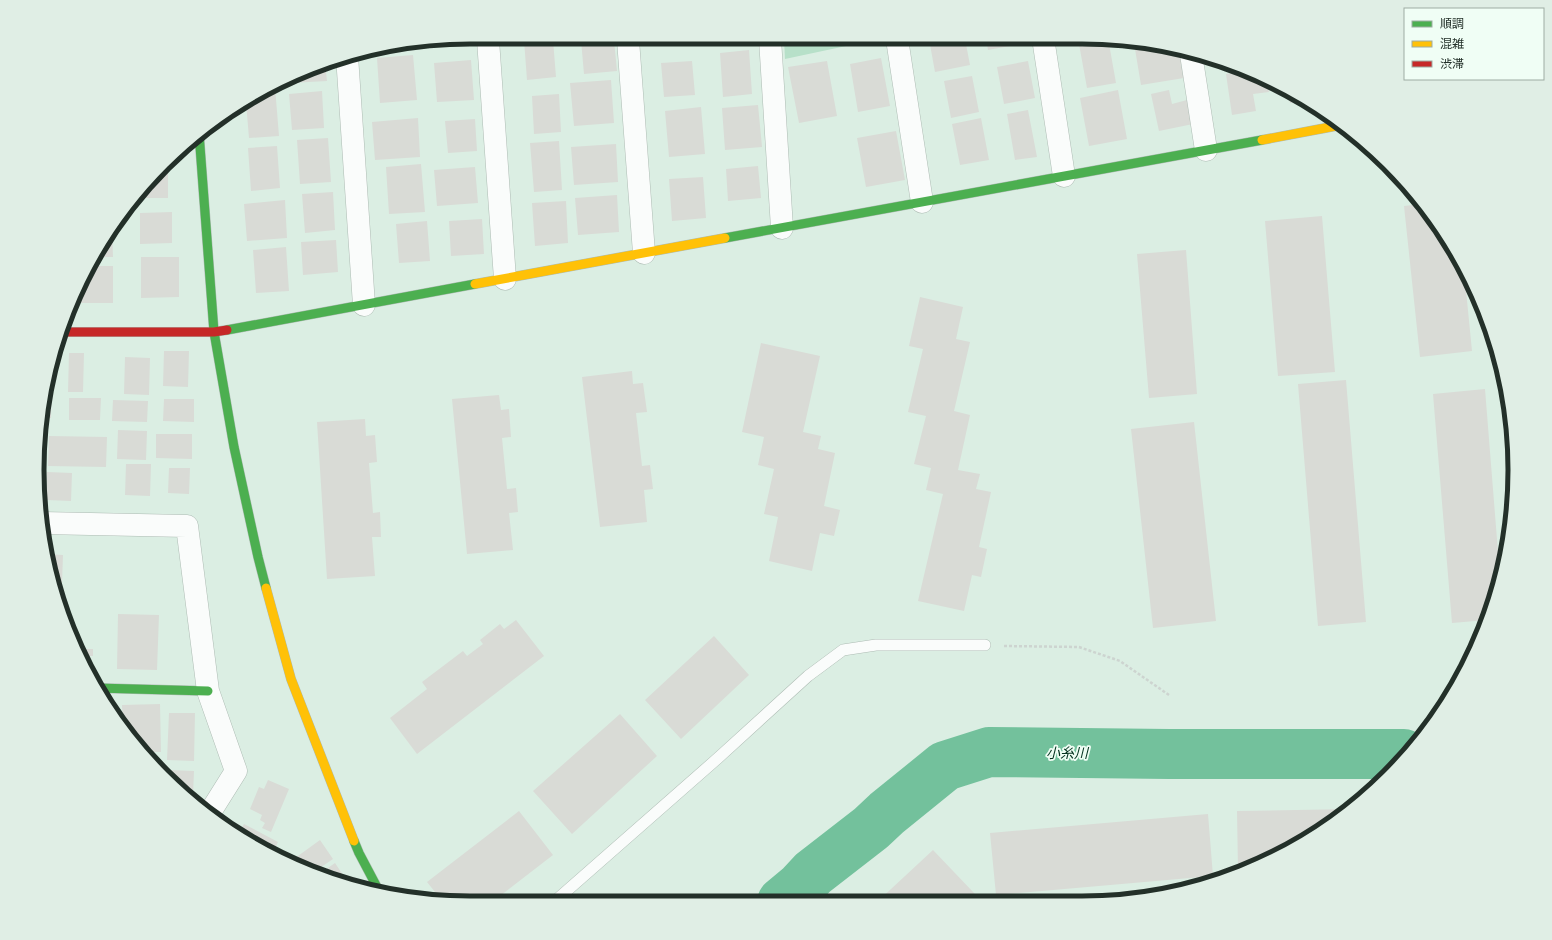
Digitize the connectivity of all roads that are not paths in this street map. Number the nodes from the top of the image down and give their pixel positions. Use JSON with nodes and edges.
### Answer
{"nodes":[{"id":1,"x":488,"y":44,"type":"edge"},
{"id":2,"x":628,"y":44,"type":"edge"},
{"id":3,"x":770,"y":44,"type":"edge"},
{"id":4,"x":898,"y":44,"type":"edge"},
{"id":5,"x":1044,"y":44,"type":"edge"},
{"id":6,"x":1192,"y":59,"type":"edge"},
{"id":7,"x":347,"y":63,"type":"edge"},
{"id":8,"x":1333,"y":126,"type":"edge"},
{"id":9,"x":200,"y":141,"type":"edge"},
{"id":10,"x":1206,"y":150,"type":"junction"},
{"id":11,"x":1064,"y":176,"type":"junction"},
{"id":12,"x":922,"y":202,"type":"junction"},
{"id":13,"x":782,"y":228,"type":"junction"},
{"id":14,"x":644,"y":253,"type":"junction"},
{"id":15,"x":505,"y":279,"type":"junction"},
{"id":16,"x":364,"y":304,"type":"junction"},
{"id":17,"x":67,"y":332,"type":"edge"},
{"id":18,"x":214,"y":332,"type":"junction"},
{"id":19,"x":48,"y":523,"type":"edge"},
{"id":20,"x":985,"y":646,"type":"road end"},
{"id":21,"x":104,"y":688,"type":"edge"},
{"id":22,"x":208,"y":691,"type":"junction"},
{"id":23,"x":212,"y":809,"type":"edge"},
{"id":24,"x":376,"y":885,"type":"edge"},
{"id":25,"x":561,"y":896,"type":"edge"}],
"edges":[{"from":1,"to":15,"type":"street"},
{"from":2,"to":14,"type":"street"},
{"from":3,"to":13,"type":"street"},
{"from":4,"to":12,"type":"street"},
{"from":5,"to":11,"type":"street"},
{"from":6,"to":10,"type":"street"},
{"from":7,"to":16,"type":"street"},
{"from":8,"to":10,"type":"street"},
{"from":9,"to":18,"type":"street"},
{"from":10,"to":11,"type":"street"},
{"from":11,"to":12,"type":"street"},
{"from":12,"to":13,"type":"street"},
{"from":13,"to":14,"type":"street"},
{"from":14,"to":15,"type":"street"},
{"from":15,"to":16,"type":"street"},
{"from":16,"to":18,"type":"street"},
{"from":17,"to":18,"type":"street"},
{"from":18,"to":24,"type":"street"},
{"from":19,"to":22,"type":"street"},
{"from":20,"to":25,"type":"lane"},
{"from":21,"to":22,"type":"street"},
{"from":22,"to":23,"type":"street"}]}
